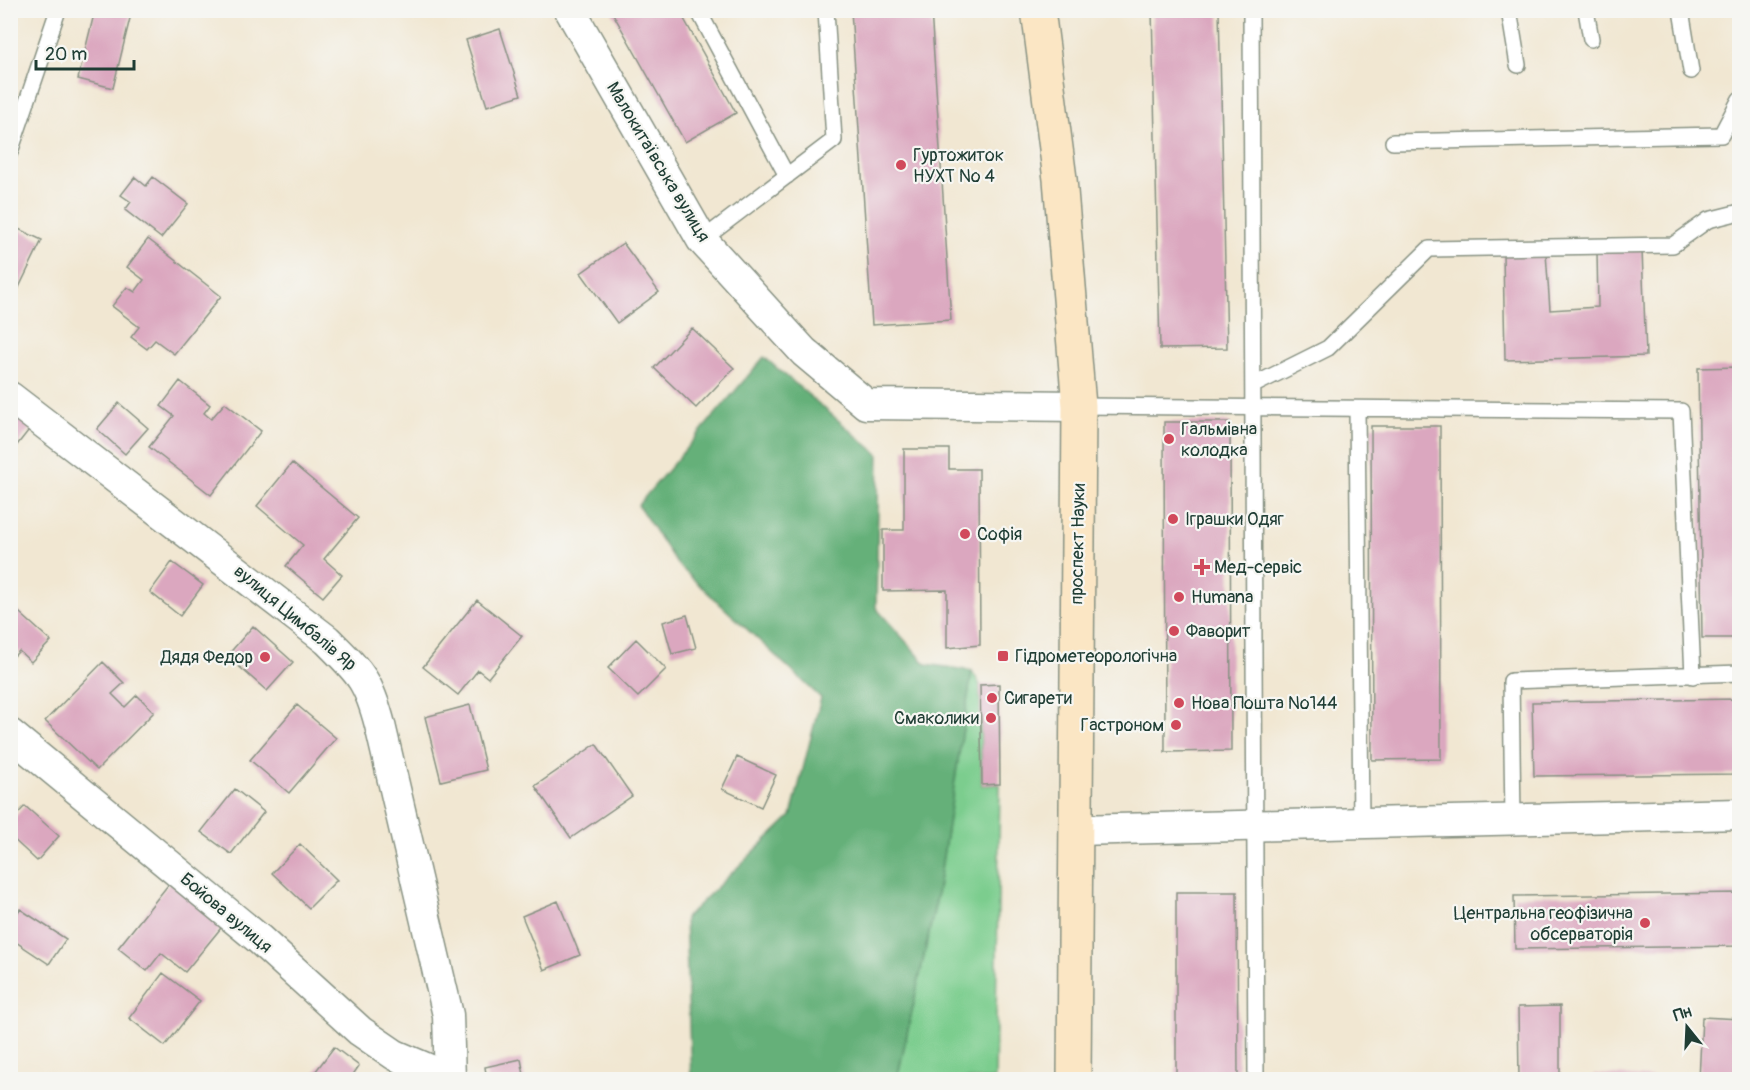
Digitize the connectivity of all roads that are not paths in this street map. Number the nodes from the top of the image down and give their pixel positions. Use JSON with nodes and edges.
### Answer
{"nodes":[{"id":1,"x":58,"y":10,"type":"edge"},
{"id":2,"x":570,"y":10,"type":"edge"},
{"id":3,"x":698,"y":10,"type":"edge"},
{"id":4,"x":826,"y":10,"type":"edge"},
{"id":5,"x":1038,"y":10,"type":"edge"},
{"id":6,"x":1251,"y":10,"type":"edge"},
{"id":7,"x":1509,"y":10,"type":"edge"},
{"id":8,"x":1586,"y":10,"type":"edge"},
{"id":9,"x":1682,"y":10,"type":"edge"},
{"id":10,"x":1591,"y":39,"type":"dead end"},
{"id":11,"x":1518,"y":65,"type":"dead end"},
{"id":12,"x":1691,"y":71,"type":"dead end"},
{"id":13,"x":1740,"y":99,"type":"edge"},
{"id":14,"x":1393,"y":142,"type":"dead end"},
{"id":15,"x":10,"y":152,"type":"edge"},
{"id":16,"x":787,"y":176,"type":"junction"},
{"id":17,"x":1740,"y":212,"type":"edge"},
{"id":18,"x":702,"y":240,"type":"junction"},
{"id":19,"x":1254,"y":385,"type":"junction"},
{"id":20,"x":10,"y":397,"type":"edge"},
{"id":21,"x":1079,"y":406,"type":"junction"},
{"id":22,"x":1254,"y":406,"type":"junction"},
{"id":23,"x":1357,"y":408,"type":"junction"},
{"id":24,"x":1740,"y":673,"type":"edge"},
{"id":25,"x":1693,"y":676,"type":"junction"},
{"id":26,"x":10,"y":734,"type":"edge"},
{"id":27,"x":1740,"y":814,"type":"edge"},
{"id":28,"x":1513,"y":819,"type":"junction"},
{"id":29,"x":1361,"y":823,"type":"junction"},
{"id":30,"x":1253,"y":826,"type":"junction"},
{"id":31,"x":1076,"y":830,"type":"junction"},
{"id":32,"x":449,"y":1079,"type":"edge"},
{"id":33,"x":1074,"y":1080,"type":"edge"},
{"id":34,"x":1256,"y":1080,"type":"edge"}],
"edges":[{"from":1,"to":15,"type":"lane"},
{"from":2,"to":18,"type":"street","name":"Малокитаївська вулиця"},
{"from":3,"to":16,"type":"lane"},
{"from":4,"to":16,"type":"lane"},
{"from":5,"to":21,"type":"main road","name":"проспект Науки"},
{"from":6,"to":19,"type":"lane"},
{"from":7,"to":11,"type":"lane"},
{"from":8,"to":10,"type":"lane"},
{"from":9,"to":12,"type":"lane"},
{"from":13,"to":14,"type":"lane"},
{"from":16,"to":18,"type":"lane"},
{"from":17,"to":19,"type":"lane"},
{"from":18,"to":21,"type":"street","name":"Малокитаївська вулиця"},
{"from":19,"to":22,"type":"lane"},
{"from":20,"to":32,"type":"street","name":"вулиця Цимбалів Яр"},
{"from":21,"to":22,"type":"lane"},
{"from":21,"to":31,"type":"main road","name":"проспект Науки"},
{"from":22,"to":23,"type":"lane"},
{"from":22,"to":30,"type":"lane"},
{"from":23,"to":25,"type":"lane"},
{"from":23,"to":29,"type":"lane"},
{"from":24,"to":25,"type":"lane"},
{"from":25,"to":28,"type":"lane"},
{"from":26,"to":32,"type":"street","name":"Бойова вулиця"},
{"from":27,"to":28,"type":"street"},
{"from":28,"to":29,"type":"street"},
{"from":29,"to":30,"type":"street"},
{"from":30,"to":31,"type":"street"},
{"from":30,"to":34,"type":"lane"},
{"from":31,"to":33,"type":"main road","name":"проспект Науки"}]}
